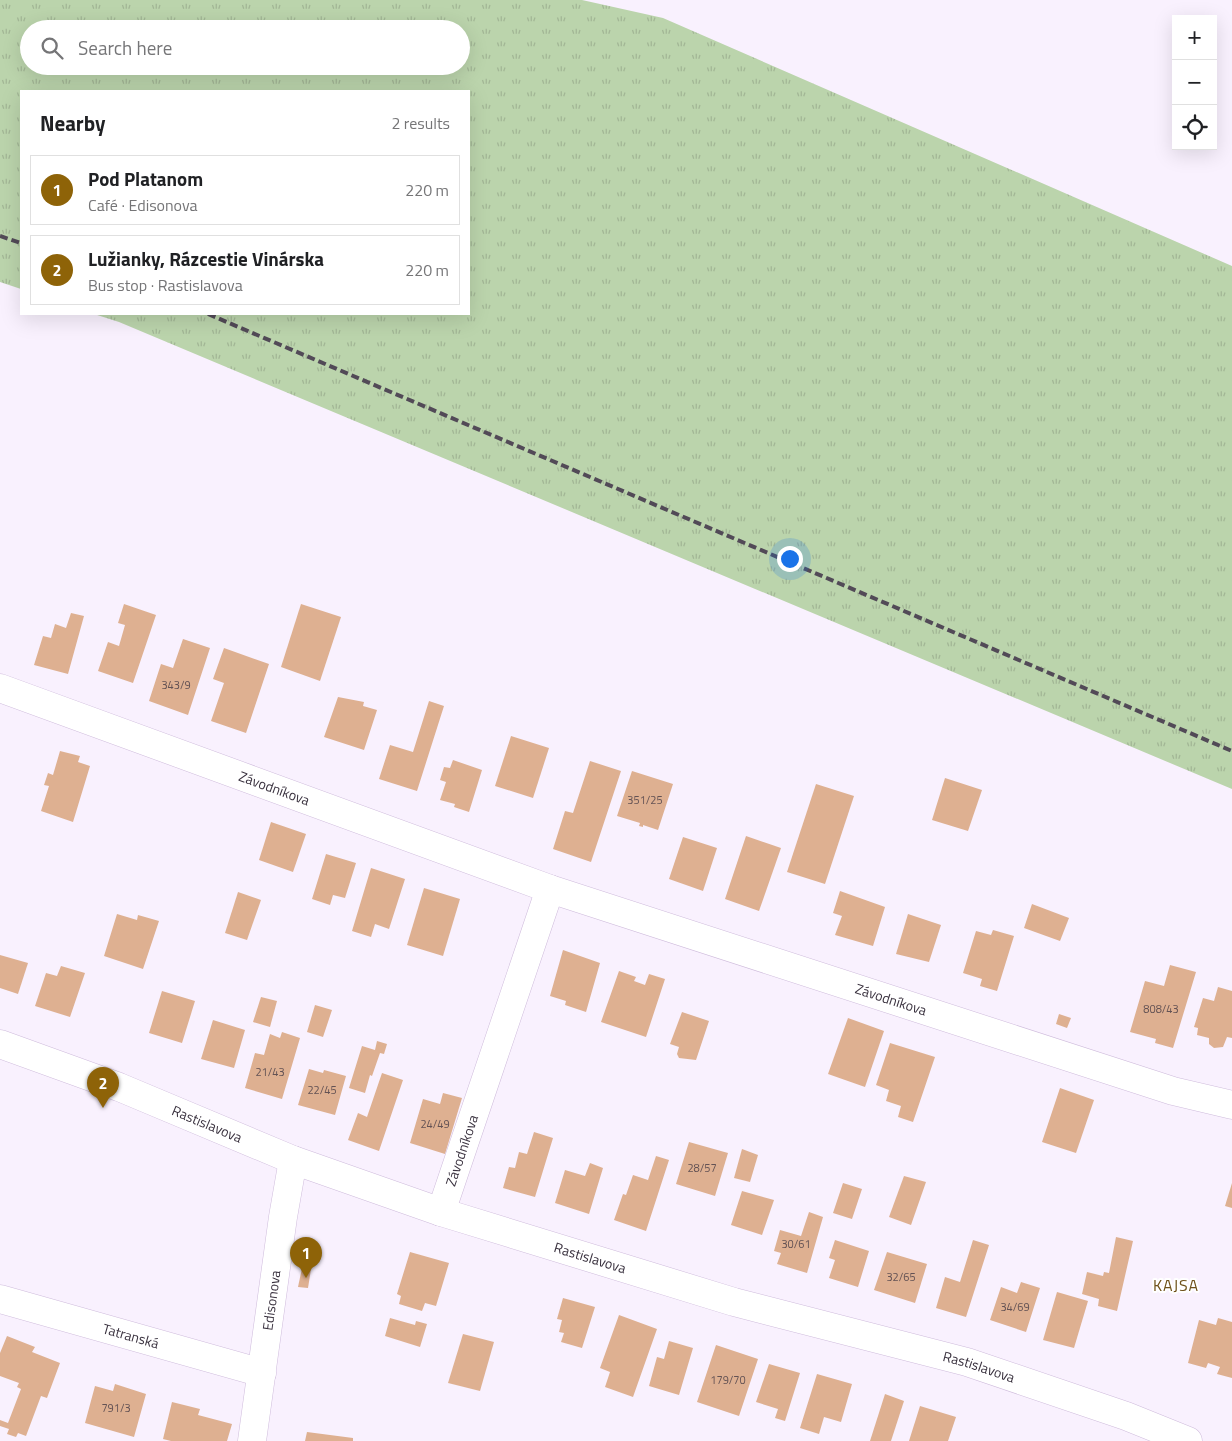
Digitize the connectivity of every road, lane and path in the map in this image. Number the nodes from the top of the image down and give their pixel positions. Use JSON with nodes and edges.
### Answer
{"nodes":[{"id":1,"x":0,"y":688,"type":"edge"},
{"id":2,"x":550,"y":889,"type":"junction"},
{"id":3,"x":0,"y":1044,"type":"edge"},
{"id":4,"x":1232,"y":1105,"type":"edge"},
{"id":5,"x":294,"y":1160,"type":"junction"},
{"id":6,"x":441,"y":1212,"type":"junction"},
{"id":7,"x":0,"y":1298,"type":"edge"},
{"id":8,"x":262,"y":1373,"type":"junction"},
{"id":9,"x":252,"y":1441,"type":"edge"},
{"id":10,"x":1188,"y":1441,"type":"edge"}],
"edges":[{"from":1,"to":2,"type":"street","name":"Závodníkova"},
{"from":2,"to":4,"type":"street","name":"Závodníkova"},
{"from":2,"to":6,"type":"street","name":"Závodníkova"},
{"from":3,"to":5,"type":"street","name":"Rastislavova"},
{"from":5,"to":6,"type":"street","name":"Rastislavova"},
{"from":5,"to":8,"type":"street","name":"Edisonova"},
{"from":6,"to":10,"type":"street","name":"Rastislavova"},
{"from":7,"to":8,"type":"street","name":"Tatranská"},
{"from":8,"to":9,"type":"street","name":"Edisonova"}]}
